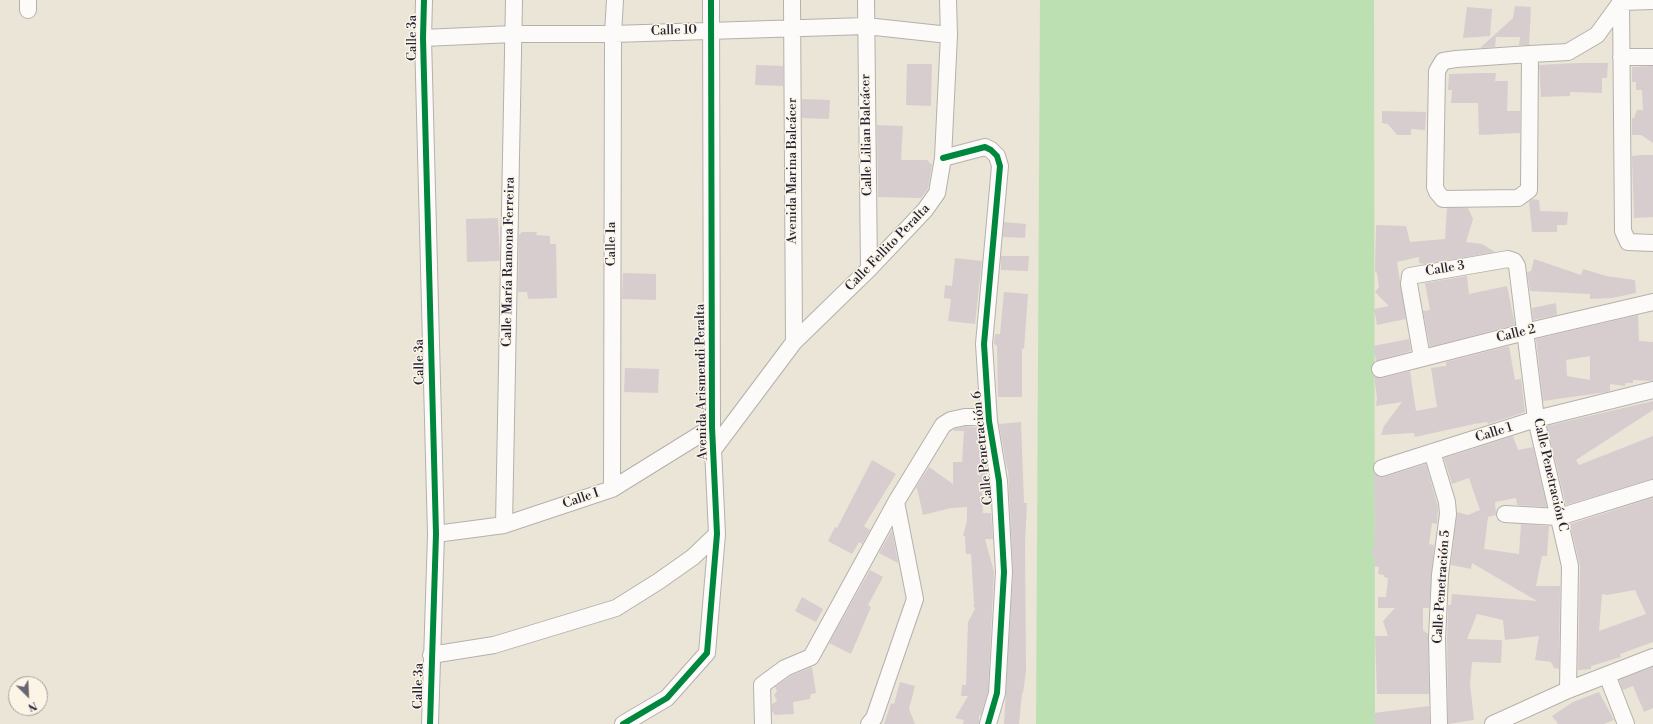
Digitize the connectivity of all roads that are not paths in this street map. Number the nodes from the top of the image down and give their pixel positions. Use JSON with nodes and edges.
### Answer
{"nodes":[{"id":1,"x":424,"y":0,"type":"edge"},
{"id":2,"x":514,"y":0,"type":"edge"},
{"id":3,"x":615,"y":0,"type":"edge"},
{"id":4,"x":711,"y":0,"type":"edge"},
{"id":5,"x":792,"y":0,"type":"edge"},
{"id":6,"x":866,"y":0,"type":"edge"},
{"id":7,"x":948,"y":0,"type":"edge"},
{"id":8,"x":1621,"y":1,"type":"edge"},
{"id":9,"x":1653,"y":1,"type":"edge"},
{"id":10,"x":866,"y":26,"type":"junction"},
{"id":11,"x":792,"y":27,"type":"junction"},
{"id":12,"x":711,"y":30,"type":"junction"},
{"id":13,"x":513,"y":34,"type":"junction"},
{"id":14,"x":613,"y":34,"type":"junction"},
{"id":15,"x":949,"y":35,"type":"junction"},
{"id":16,"x":423,"y":38,"type":"junction"},
{"id":17,"x":1530,"y":54,"type":"junction"},
{"id":18,"x":1621,"y":57,"type":"junction"},
{"id":19,"x":1653,"y":57,"type":"edge"},
{"id":20,"x":943,"y":158,"type":"junction"},
{"id":21,"x":1653,"y":243,"type":"edge"},
{"id":22,"x":1514,"y":261,"type":"joint"},
{"id":23,"x":869,"y":269,"type":"junction"},
{"id":24,"x":1653,"y":302,"type":"edge"},
{"id":25,"x":1525,"y":332,"type":"junction"},
{"id":26,"x":794,"y":342,"type":"junction"},
{"id":27,"x":1422,"y":358,"type":"junction"},
{"id":28,"x":1380,"y":369,"type":"dead end"},
{"id":29,"x":1653,"y":390,"type":"edge"},
{"id":30,"x":1536,"y":420,"type":"junction"},
{"id":31,"x":989,"y":421,"type":"junction"},
{"id":32,"x":712,"y":427,"type":"junction"},
{"id":33,"x":713,"y":450,"type":"junction"},
{"id":34,"x":1432,"y":452,"type":"junction"},
{"id":35,"x":1382,"y":468,"type":"dead end"},
{"id":36,"x":1653,"y":488,"type":"edge"},
{"id":37,"x":612,"y":489,"type":"junction"},
{"id":38,"x":896,"y":502,"type":"junction"},
{"id":39,"x":1505,"y":514,"type":"dead end"},
{"id":40,"x":1559,"y":517,"type":"junction"},
{"id":41,"x":504,"y":525,"type":"junction"},
{"id":42,"x":436,"y":534,"type":"junction"},
{"id":43,"x":717,"y":534,"type":"junction"},
{"id":44,"x":431,"y":655,"type":"junction"},
{"id":45,"x":1653,"y":657,"type":"edge"},
{"id":46,"x":1607,"y":675,"type":"junction"},
{"id":47,"x":1568,"y":690,"type":"junction"},
{"id":48,"x":430,"y":724,"type":"edge"},
{"id":49,"x":623,"y":724,"type":"edge"},
{"id":50,"x":763,"y":724,"type":"edge"},
{"id":51,"x":869,"y":724,"type":"edge"},
{"id":52,"x":988,"y":724,"type":"edge"},
{"id":53,"x":1439,"y":724,"type":"edge"},
{"id":54,"x":1493,"y":724,"type":"edge"},
{"id":55,"x":1626,"y":724,"type":"edge"}],
"edges":[{"from":1,"to":16,"type":"street","name":"Calle 3a"},
{"from":2,"to":13,"type":"street","name":"Calle María Ramona Ferreira"},
{"from":3,"to":14,"type":"street","name":"Calle 1a"},
{"from":4,"to":12,"type":"street","name":"Avenida Arismendi Peralta"},
{"from":5,"to":11,"type":"street","name":"Avenida Marina Balcácer"},
{"from":6,"to":10,"type":"street","name":"Calle Lilian Balcácer"},
{"from":7,"to":15,"type":"street","name":"Calle Fellito Peralta"},
{"from":8,"to":9,"type":"street"},
{"from":8,"to":17,"type":"street"},
{"from":8,"to":18,"type":"street"},
{"from":10,"to":11,"type":"street","name":"Calle 10"},
{"from":10,"to":15,"type":"street","name":"Calle 10"},
{"from":10,"to":23,"type":"street","name":"Calle Lilian Balcácer"},
{"from":11,"to":12,"type":"street","name":"Calle 10"},
{"from":11,"to":26,"type":"street","name":"Avenida Marina Balcácer"},
{"from":12,"to":14,"type":"street","name":"Calle 10"},
{"from":12,"to":32,"type":"street","name":"Avenida Arismendi Peralta"},
{"from":13,"to":14,"type":"street","name":"Calle 10"},
{"from":13,"to":16,"type":"street","name":"Calle 10"},
{"from":13,"to":41,"type":"street","name":"Calle María Ramona Ferreira"},
{"from":14,"to":37,"type":"street","name":"Calle 1a"},
{"from":15,"to":20,"type":"street","name":"Calle Fellito Peralta"},
{"from":16,"to":42,"type":"street","name":"Calle 3a"},
{"from":17,"to":17,"type":"street"},
{"from":18,"to":19,"type":"street"},
{"from":18,"to":21,"type":"street"},
{"from":20,"to":23,"type":"street","name":"Calle Fellito Peralta"},
{"from":20,"to":31,"type":"street","name":"Calle Penetración 6"},
{"from":22,"to":25,"type":"street","name":"Calle Penetración C"},
{"from":22,"to":27,"type":"street","name":"Calle 3"},
{"from":23,"to":26,"type":"street","name":"Calle Fellito Peralta"},
{"from":24,"to":25,"type":"street","name":"Calle 2"},
{"from":25,"to":27,"type":"street","name":"Calle 2"},
{"from":25,"to":30,"type":"street","name":"Calle Penetración C"},
{"from":26,"to":33,"type":"street","name":"Calle Fellito Peralta"},
{"from":27,"to":28,"type":"street","name":"Calle 2"},
{"from":29,"to":30,"type":"street","name":"Calle 1"},
{"from":30,"to":34,"type":"street","name":"Calle 1"},
{"from":30,"to":40,"type":"street","name":"Calle Penetración C"},
{"from":31,"to":38,"type":"street"},
{"from":31,"to":52,"type":"street","name":"Calle Penetración 6"},
{"from":32,"to":33,"type":"street","name":"Avenida Arismendi Peralta"},
{"from":32,"to":37,"type":"street","name":"Calle I"},
{"from":33,"to":43,"type":"street","name":"Avenida Arismendi Peralta"},
{"from":34,"to":35,"type":"street","name":"Calle 1"},
{"from":34,"to":53,"type":"street","name":"Calle Penetración 5"},
{"from":36,"to":40,"type":"street"},
{"from":37,"to":41,"type":"street","name":"Calle I"},
{"from":38,"to":50,"type":"street"},
{"from":38,"to":51,"type":"street"},
{"from":39,"to":40,"type":"street"},
{"from":40,"to":47,"type":"street","name":"Calle Penetración C"},
{"from":41,"to":42,"type":"street","name":"Calle I"},
{"from":42,"to":44,"type":"street","name":"Calle 3a"},
{"from":43,"to":44,"type":"street"},
{"from":43,"to":49,"type":"street","name":"Avenida Arismendi Peralta"},
{"from":44,"to":48,"type":"street","name":"Calle 3a"},
{"from":45,"to":46,"type":"street"},
{"from":46,"to":47,"type":"street"},
{"from":46,"to":55,"type":"street"},
{"from":47,"to":54,"type":"street"}]}
